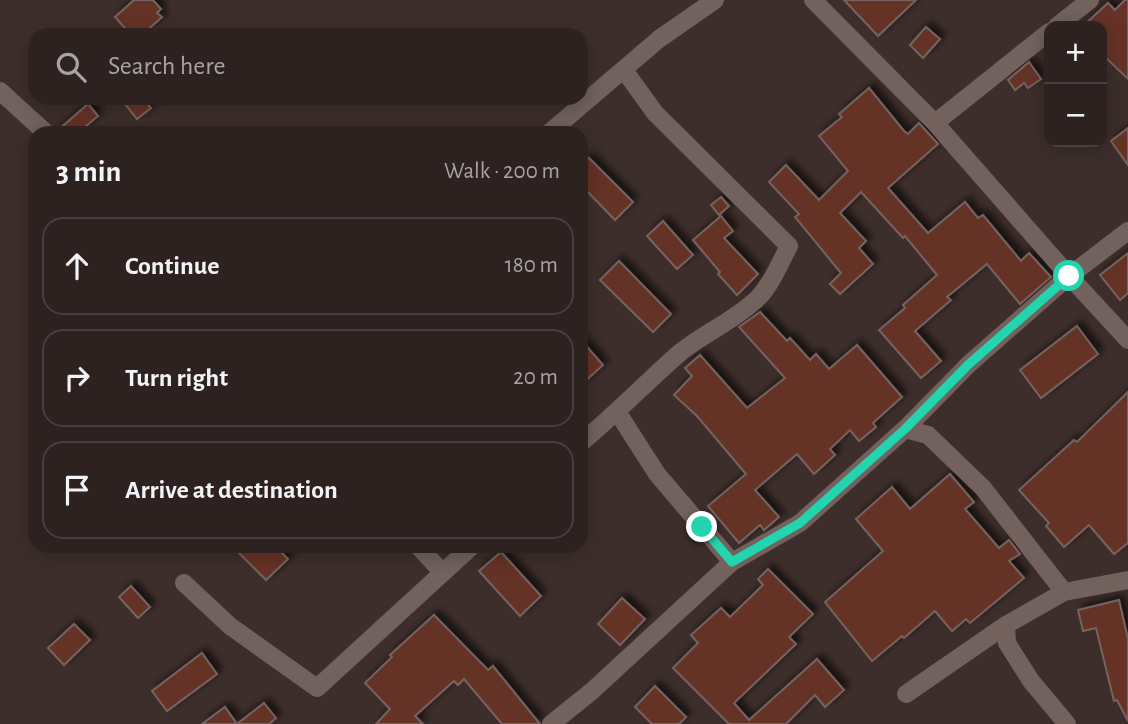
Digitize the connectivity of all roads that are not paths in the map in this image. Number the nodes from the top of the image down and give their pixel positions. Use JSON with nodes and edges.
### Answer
{"nodes":[{"id":1,"x":715,"y":0,"type":"edge"},
{"id":2,"x":813,"y":0,"type":"edge"},
{"id":3,"x":1090,"y":0,"type":"edge"},
{"id":4,"x":1063,"y":21,"type":"edge"},
{"id":5,"x":1044,"y":36,"type":"edge"},
{"id":6,"x":624,"y":71,"type":"junction"},
{"id":7,"x":0,"y":91,"type":"edge"},
{"id":8,"x":588,"y":101,"type":"edge"},
{"id":9,"x":583,"y":105,"type":"edge"},
{"id":10,"x":935,"y":122,"type":"junction"},
{"id":11,"x":38,"y":126,"type":"edge"},
{"id":12,"x":557,"y":126,"type":"edge"},
{"id":13,"x":1128,"y":231,"type":"edge"},
{"id":14,"x":1069,"y":276,"type":"junction"},
{"id":15,"x":1128,"y":340,"type":"edge"},
{"id":16,"x":929,"y":406,"type":"junction"},
{"id":17,"x":618,"y":413,"type":"junction"},
{"id":18,"x":905,"y":429,"type":"junction"},
{"id":19,"x":928,"y":435,"type":"junction"},
{"id":20,"x":588,"y":437,"type":"edge"},
{"id":21,"x":424,"y":553,"type":"edge"},
{"id":22,"x":463,"y":553,"type":"edge"},
{"id":23,"x":732,"y":562,"type":"junction"},
{"id":24,"x":442,"y":572,"type":"junction"},
{"id":25,"x":1128,"y":580,"type":"edge"},
{"id":26,"x":184,"y":583,"type":"dead end"},
{"id":27,"x":1063,"y":592,"type":"junction"},
{"id":28,"x":1006,"y":625,"type":"junction"},
{"id":29,"x":906,"y":694,"type":"dead end"},
{"id":30,"x":551,"y":724,"type":"edge"},
{"id":31,"x":1068,"y":724,"type":"edge"}],
"edges":[{"from":1,"to":6,"type":"street"},
{"from":2,"to":10,"type":"street"},
{"from":3,"to":4,"type":"street"},
{"from":5,"to":10,"type":"street"},
{"from":6,"to":8,"type":"street"},
{"from":6,"to":17,"type":"street"},
{"from":7,"to":11,"type":"street"},
{"from":9,"to":12,"type":"street"},
{"from":10,"to":14,"type":"street"},
{"from":13,"to":14,"type":"street"},
{"from":14,"to":15,"type":"street"},
{"from":14,"to":16,"type":"street"},
{"from":16,"to":18,"type":"street"},
{"from":16,"to":19,"type":"street"},
{"from":17,"to":20,"type":"street"},
{"from":17,"to":23,"type":"street"},
{"from":18,"to":19,"type":"street"},
{"from":18,"to":23,"type":"street"},
{"from":19,"to":27,"type":"street"},
{"from":21,"to":24,"type":"street"},
{"from":22,"to":24,"type":"street"},
{"from":23,"to":30,"type":"street"},
{"from":24,"to":26,"type":"street"},
{"from":25,"to":27,"type":"street"},
{"from":27,"to":28,"type":"street"},
{"from":28,"to":29,"type":"street"},
{"from":28,"to":31,"type":"street"}]}
